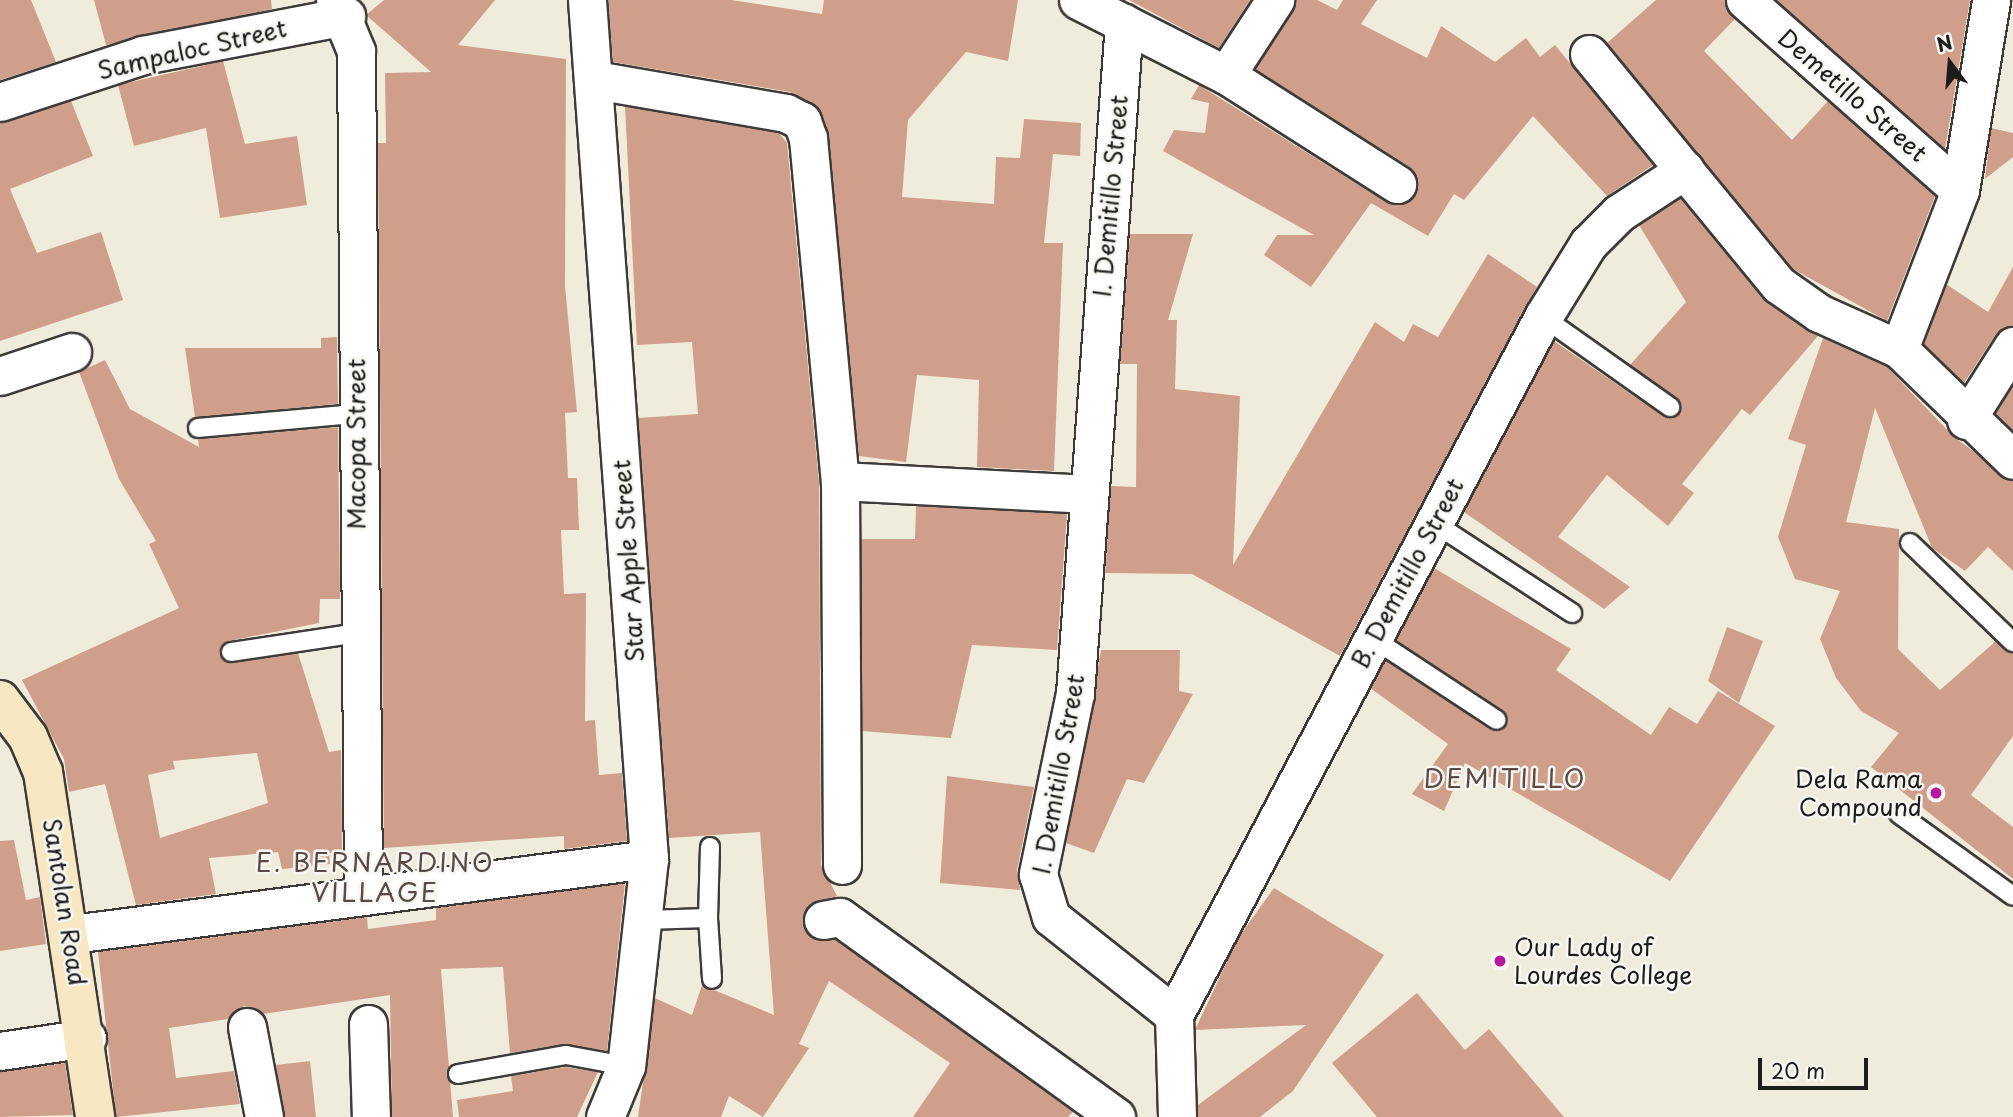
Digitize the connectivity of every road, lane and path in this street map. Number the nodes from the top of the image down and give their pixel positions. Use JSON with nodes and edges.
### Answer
{"nodes":[{"id":1,"x":587,"y":0,"type":"edge"},
{"id":2,"x":1078,"y":0,"type":"edge"},
{"id":3,"x":1275,"y":0,"type":"edge"},
{"id":4,"x":1745,"y":0,"type":"edge"},
{"id":5,"x":1991,"y":0,"type":"edge"},
{"id":6,"x":340,"y":8,"type":"edge"},
{"id":7,"x":1124,"y":23,"type":"junction"},
{"id":8,"x":2000,"y":40,"type":"edge"},
{"id":9,"x":1589,"y":54,"type":"dead end"},
{"id":10,"x":1226,"y":75,"type":"junction"},
{"id":11,"x":596,"y":80,"type":"junction"},
{"id":12,"x":0,"y":102,"type":"edge"},
{"id":13,"x":1685,"y":170,"type":"junction"},
{"id":14,"x":1397,"y":184,"type":"dead end"},
{"id":15,"x":1961,"y":190,"type":"junction"},
{"id":16,"x":1543,"y":317,"type":"junction"},
{"id":17,"x":2013,"y":345,"type":"edge"},
{"id":18,"x":1899,"y":349,"type":"junction"},
{"id":19,"x":72,"y":352,"type":"dead end"},
{"id":20,"x":0,"y":376,"type":"edge"},
{"id":21,"x":1670,"y":407,"type":"dead end"},
{"id":22,"x":355,"y":414,"type":"junction"},
{"id":23,"x":1966,"y":420,"type":"junction"},
{"id":24,"x":198,"y":428,"type":"dead end"},
{"id":25,"x":2013,"y":460,"type":"edge"},
{"id":26,"x":840,"y":481,"type":"junction"},
{"id":27,"x":1085,"y":494,"type":"junction"},
{"id":28,"x":1434,"y":523,"type":"junction"},
{"id":29,"x":1910,"y":543,"type":"dead end"},
{"id":30,"x":1572,"y":613,"type":"dead end"},
{"id":31,"x":358,"y":633,"type":"junction"},
{"id":32,"x":1372,"y":639,"type":"junction"},
{"id":33,"x":2013,"y":642,"type":"edge"},
{"id":34,"x":231,"y":652,"type":"dead end"},
{"id":35,"x":0,"y":700,"type":"edge"},
{"id":36,"x":1497,"y":720,"type":"dead end"},
{"id":37,"x":1899,"y":814,"type":"dead end"},
{"id":38,"x":710,"y":847,"type":"dead end"},
{"id":39,"x":649,"y":859,"type":"junction"},
{"id":40,"x":842,"y":865,"type":"dead end"},
{"id":41,"x":363,"y":894,"type":"junction"},
{"id":42,"x":2013,"y":896,"type":"edge"},
{"id":43,"x":708,"y":918,"type":"junction"},
{"id":44,"x":645,"y":920,"type":"junction"},
{"id":45,"x":823,"y":920,"type":"dead end"},
{"id":46,"x":72,"y":934,"type":"junction"},
{"id":47,"x":712,"y":979,"type":"dead end"},
{"id":48,"x":1174,"y":1015,"type":"junction"},
{"id":49,"x":368,"y":1024,"type":"dead end"},
{"id":50,"x":247,"y":1027,"type":"dead end"},
{"id":51,"x":87,"y":1038,"type":"junction"},
{"id":52,"x":0,"y":1051,"type":"edge"},
{"id":53,"x":626,"y":1066,"type":"junction"},
{"id":54,"x":458,"y":1074,"type":"dead end"},
{"id":55,"x":95,"y":1117,"type":"edge"},
{"id":56,"x":264,"y":1117,"type":"edge"},
{"id":57,"x":371,"y":1117,"type":"edge"},
{"id":58,"x":604,"y":1117,"type":"edge"},
{"id":59,"x":1116,"y":1117,"type":"edge"},
{"id":60,"x":1177,"y":1117,"type":"edge"}],
"edges":[{"from":1,"to":11,"type":"street","name":"Star Apple Street"},
{"from":2,"to":7,"type":"street"},
{"from":3,"to":10,"type":"street"},
{"from":4,"to":15,"type":"street","name":"Demetillo Street"},
{"from":5,"to":8,"type":"street"},
{"from":6,"to":12,"type":"street","name":"Sampaloc Street"},
{"from":6,"to":22,"type":"street","name":"Macopa Street"},
{"from":7,"to":10,"type":"street"},
{"from":7,"to":27,"type":"street","name":"I. Demitillo Street"},
{"from":8,"to":15,"type":"street"},
{"from":9,"to":13,"type":"street"},
{"from":10,"to":14,"type":"street"},
{"from":11,"to":26,"type":"street"},
{"from":11,"to":39,"type":"street","name":"Star Apple Street"},
{"from":13,"to":16,"type":"street","name":"B. Demitillo Street"},
{"from":13,"to":18,"type":"street"},
{"from":15,"to":18,"type":"street"},
{"from":16,"to":21,"type":"lane"},
{"from":16,"to":28,"type":"street","name":"B. Demitillo Street"},
{"from":17,"to":23,"type":"street"},
{"from":18,"to":23,"type":"street"},
{"from":19,"to":20,"type":"street"},
{"from":22,"to":24,"type":"lane"},
{"from":22,"to":31,"type":"street","name":"Macopa Street"},
{"from":23,"to":25,"type":"street"},
{"from":26,"to":27,"type":"street"},
{"from":26,"to":40,"type":"street"},
{"from":27,"to":48,"type":"street","name":"I. Demitillo Street"},
{"from":28,"to":30,"type":"lane"},
{"from":28,"to":32,"type":"street","name":"B. Demitillo Street"},
{"from":29,"to":33,"type":"lane"},
{"from":31,"to":34,"type":"lane"},
{"from":31,"to":41,"type":"street","name":"Macopa Street"},
{"from":32,"to":36,"type":"lane"},
{"from":32,"to":48,"type":"street","name":"B. Demitillo Street"},
{"from":35,"to":46,"type":"street","name":"Santolan Road"},
{"from":37,"to":42,"type":"lane"},
{"from":38,"to":43,"type":"lane"},
{"from":39,"to":41,"type":"street"},
{"from":39,"to":44,"type":"street","name":"Star Apple Street"},
{"from":41,"to":46,"type":"street"},
{"from":43,"to":44,"type":"lane"},
{"from":43,"to":47,"type":"lane"},
{"from":44,"to":53,"type":"street","name":"Star Apple Street"},
{"from":45,"to":59,"type":"street"},
{"from":46,"to":51,"type":"street","name":"Santolan Road"},
{"from":48,"to":60,"type":"street"},
{"from":49,"to":57,"type":"street"},
{"from":50,"to":56,"type":"street"},
{"from":51,"to":52,"type":"street"},
{"from":51,"to":55,"type":"street","name":"Santolan Road"},
{"from":53,"to":54,"type":"lane"},
{"from":53,"to":58,"type":"street","name":"Star Apple Street"}]}
